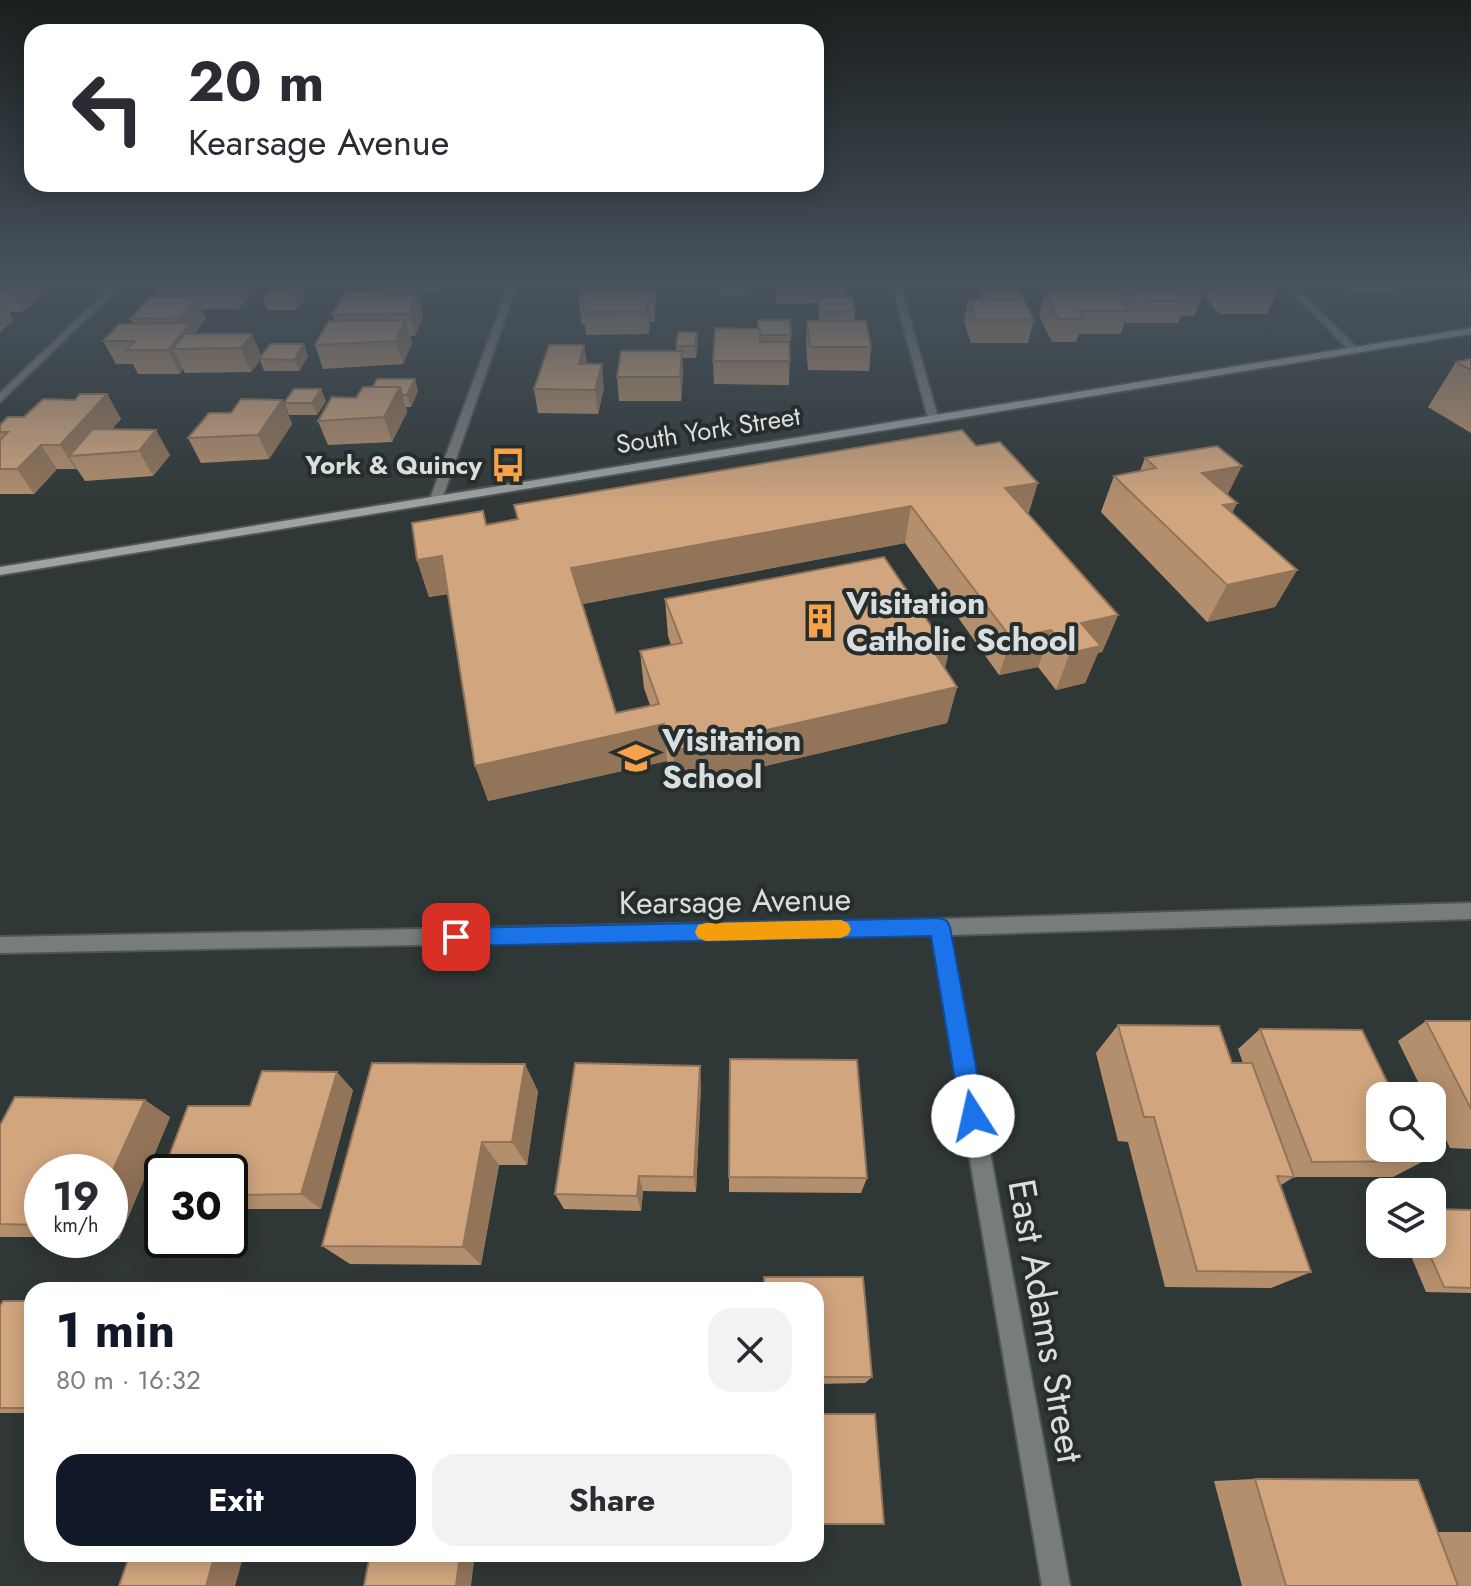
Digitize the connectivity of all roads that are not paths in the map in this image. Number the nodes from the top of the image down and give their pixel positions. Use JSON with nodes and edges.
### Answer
{"nodes":[{"id":1,"x":42,"y":358,"type":"edge"},
{"id":2,"x":486,"y":358,"type":"edge"},
{"id":3,"x":916,"y":358,"type":"edge"},
{"id":4,"x":1304,"y":358,"type":"edge"},
{"id":5,"x":0,"y":399,"type":"edge"},
{"id":6,"x":933,"y":418,"type":"junction"},
{"id":7,"x":436,"y":499,"type":"junction"},
{"id":8,"x":0,"y":571,"type":"edge"},
{"id":9,"x":1471,"y":911,"type":"edge"},
{"id":10,"x":940,"y":927,"type":"junction"},
{"id":11,"x":0,"y":945,"type":"edge"},
{"id":12,"x":1056,"y":1586,"type":"edge"}],
"edges":[{"from":1,"to":5,"type":"street"},
{"from":2,"to":7,"type":"street"},
{"from":3,"to":6,"type":"street"},
{"from":4,"to":6,"type":"main road","name":"South York Street"},
{"from":6,"to":7,"type":"main road","name":"South York Street"},
{"from":7,"to":8,"type":"main road","name":"South York Street"},
{"from":9,"to":10,"type":"street","name":"Kearsage Avenue"},
{"from":10,"to":11,"type":"street","name":"Kearsage Avenue"},
{"from":10,"to":12,"type":"street","name":"East Adams Street"}]}
